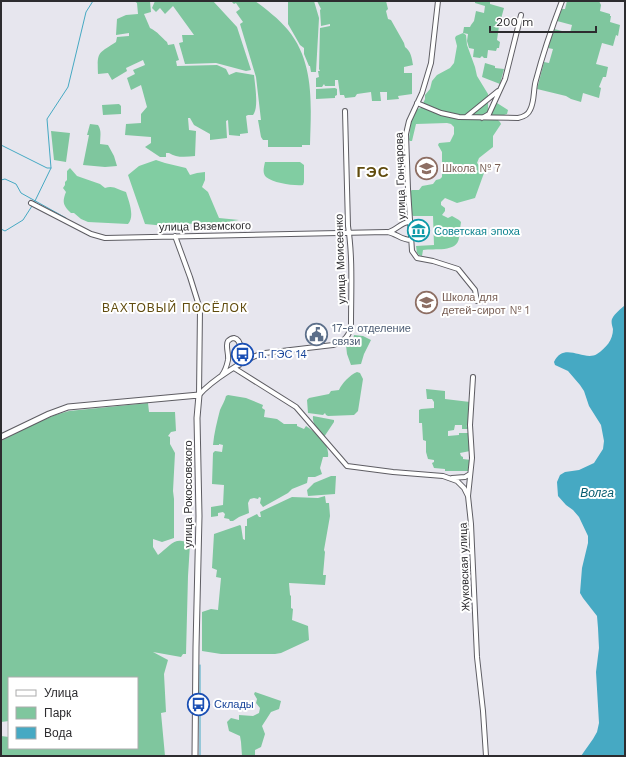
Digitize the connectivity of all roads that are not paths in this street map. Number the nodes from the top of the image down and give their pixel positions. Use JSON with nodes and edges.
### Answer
{"nodes":[{"id":1,"x":438,"y":1,"type":"edge"},
{"id":2,"x":562,"y":1,"type":"edge"},
{"id":3,"x":521,"y":15,"type":"dead end"},
{"id":4,"x":500,"y":90,"type":"junction"},
{"id":5,"x":417,"y":103,"type":"junction"},
{"id":6,"x":345,"y":111,"type":"dead end"},
{"id":7,"x":466,"y":118,"type":"junction"},
{"id":8,"x":482,"y":118,"type":"junction"},
{"id":9,"x":31,"y":204,"type":"dead end"},
{"id":10,"x":410,"y":222,"type":"junction"},
{"id":11,"x":398,"y":227,"type":"junction"},
{"id":12,"x":349,"y":232,"type":"junction"},
{"id":13,"x":387,"y":232,"type":"junction"},
{"id":14,"x":176,"y":236,"type":"junction"},
{"id":15,"x":398,"y":237,"type":"junction"},
{"id":16,"x":411,"y":240,"type":"junction"},
{"id":17,"x":477,"y":301,"type":"dead end"},
{"id":18,"x":239,"y":364,"type":"junction"},
{"id":19,"x":234,"y":368,"type":"junction"},
{"id":20,"x":222,"y":377,"type":"junction"},
{"id":21,"x":473,"y":377,"type":"dead end"},
{"id":22,"x":198,"y":395,"type":"junction"},
{"id":23,"x":1,"y":437,"type":"edge"},
{"id":24,"x":470,"y":474,"type":"junction"},
{"id":25,"x":451,"y":478,"type":"junction"},
{"id":26,"x":468,"y":496,"type":"junction"},
{"id":27,"x":195,"y":756,"type":"edge"},
{"id":28,"x":486,"y":756,"type":"edge"}],
"edges":[{"from":1,"to":5,"type":"street","name":"улица Гончарова"},
{"from":2,"to":8,"type":"street"},
{"from":3,"to":4,"type":"street"},
{"from":4,"to":7,"type":"street"},
{"from":4,"to":8,"type":"street"},
{"from":5,"to":7,"type":"street"},
{"from":5,"to":10,"type":"street","name":"улица Гончарова"},
{"from":6,"to":12,"type":"street","name":"улица Моисеенко"},
{"from":7,"to":8,"type":"street"},
{"from":9,"to":14,"type":"street","name":"улица Вяземского"},
{"from":10,"to":11,"type":"street"},
{"from":10,"to":16,"type":"street","name":"улица Гончарова"},
{"from":11,"to":13,"type":"street"},
{"from":11,"to":15,"type":"street"},
{"from":12,"to":13,"type":"street","name":"улица Вяземского"},
{"from":12,"to":14,"type":"street","name":"улица Вяземского"},
{"from":12,"to":18,"type":"street","name":"улица Моисеенко"},
{"from":13,"to":15,"type":"street"},
{"from":14,"to":22,"type":"street","name":"улица Рокоссовского"},
{"from":15,"to":16,"type":"street"},
{"from":16,"to":17,"type":"street","name":"улица Гончарова"},
{"from":18,"to":19,"type":"street","name":"улица Моисеенко"},
{"from":18,"to":20,"type":"street"},
{"from":19,"to":20,"type":"street","name":"улица Моисеенко"},
{"from":19,"to":25,"type":"street"},
{"from":20,"to":22,"type":"street","name":"улица Моисеенко"},
{"from":21,"to":24,"type":"street","name":"Жуковская улица"},
{"from":22,"to":23,"type":"street"},
{"from":22,"to":27,"type":"street","name":"улица Рокоссовского"},
{"from":24,"to":25,"type":"street"},
{"from":24,"to":26,"type":"street","name":"Жуковская улица"},
{"from":25,"to":26,"type":"street"},
{"from":26,"to":28,"type":"street","name":"Жуковская улица"}]}
